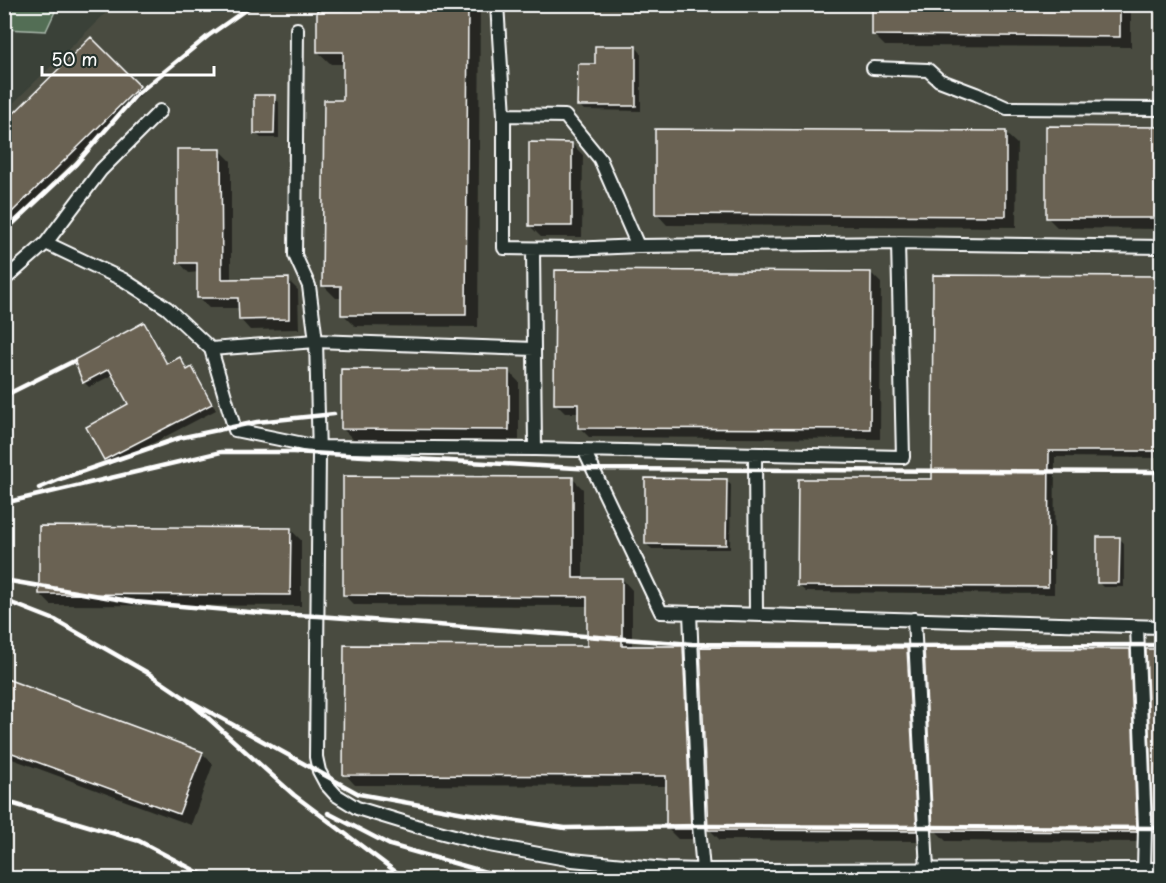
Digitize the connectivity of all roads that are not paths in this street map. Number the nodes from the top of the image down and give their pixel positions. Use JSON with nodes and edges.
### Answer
{"nodes":[{"id":1,"x":497,"y":4,"type":"edge"},
{"id":2,"x":297,"y":29,"type":"dead end"},
{"id":3,"x":873,"y":68,"type":"dead end"},
{"id":4,"x":1161,"y":109,"type":"edge"},
{"id":5,"x":160,"y":111,"type":"dead end"},
{"id":6,"x":504,"y":115,"type":"junction"},
{"id":7,"x":46,"y":243,"type":"junction"},
{"id":8,"x":898,"y":243,"type":"junction"},
{"id":9,"x":638,"y":246,"type":"junction"},
{"id":10,"x":1161,"y":247,"type":"edge"},
{"id":11,"x":533,"y":249,"type":"junction"},
{"id":12,"x":4,"y":280,"type":"edge"},
{"id":13,"x":316,"y":341,"type":"junction"},
{"id":14,"x":211,"y":349,"type":"junction"},
{"id":15,"x":534,"y":349,"type":"junction"},
{"id":16,"x":318,"y":447,"type":"junction"},
{"id":17,"x":535,"y":449,"type":"junction"},
{"id":18,"x":584,"y":450,"type":"junction"},
{"id":19,"x":754,"y":454,"type":"junction"},
{"id":20,"x":690,"y":613,"type":"junction"},
{"id":21,"x":756,"y":615,"type":"junction"},
{"id":22,"x":914,"y":620,"type":"junction"},
{"id":23,"x":1137,"y":627,"type":"junction"},
{"id":24,"x":1161,"y":627,"type":"edge"},
{"id":25,"x":1144,"y":869,"type":"junction"},
{"id":26,"x":1161,"y":869,"type":"edge"},
{"id":27,"x":703,"y":870,"type":"junction"},
{"id":28,"x":927,"y":870,"type":"junction"},
{"id":29,"x":665,"y":874,"type":"edge"}],
"edges":[{"from":1,"to":6,"type":"lane"},
{"from":2,"to":13,"type":"lane"},
{"from":3,"to":4,"type":"lane"},
{"from":5,"to":7,"type":"lane"},
{"from":6,"to":9,"type":"lane"},
{"from":6,"to":11,"type":"lane"},
{"from":7,"to":12,"type":"lane"},
{"from":7,"to":14,"type":"lane"},
{"from":8,"to":9,"type":"lane"},
{"from":8,"to":10,"type":"lane"},
{"from":8,"to":19,"type":"lane"},
{"from":9,"to":11,"type":"lane"},
{"from":11,"to":15,"type":"lane"},
{"from":13,"to":14,"type":"lane"},
{"from":13,"to":15,"type":"lane"},
{"from":13,"to":16,"type":"lane"},
{"from":14,"to":16,"type":"lane"},
{"from":15,"to":17,"type":"lane"},
{"from":16,"to":17,"type":"lane"},
{"from":16,"to":29,"type":"lane"},
{"from":17,"to":18,"type":"lane"},
{"from":18,"to":19,"type":"lane"},
{"from":18,"to":20,"type":"lane"},
{"from":19,"to":21,"type":"lane"},
{"from":20,"to":21,"type":"lane"},
{"from":20,"to":27,"type":"lane"},
{"from":21,"to":22,"type":"lane"},
{"from":22,"to":23,"type":"lane"},
{"from":22,"to":28,"type":"lane"},
{"from":23,"to":24,"type":"lane"},
{"from":23,"to":25,"type":"lane"},
{"from":25,"to":26,"type":"lane"},
{"from":25,"to":28,"type":"lane"},
{"from":27,"to":28,"type":"lane"},
{"from":27,"to":29,"type":"lane"}]}
